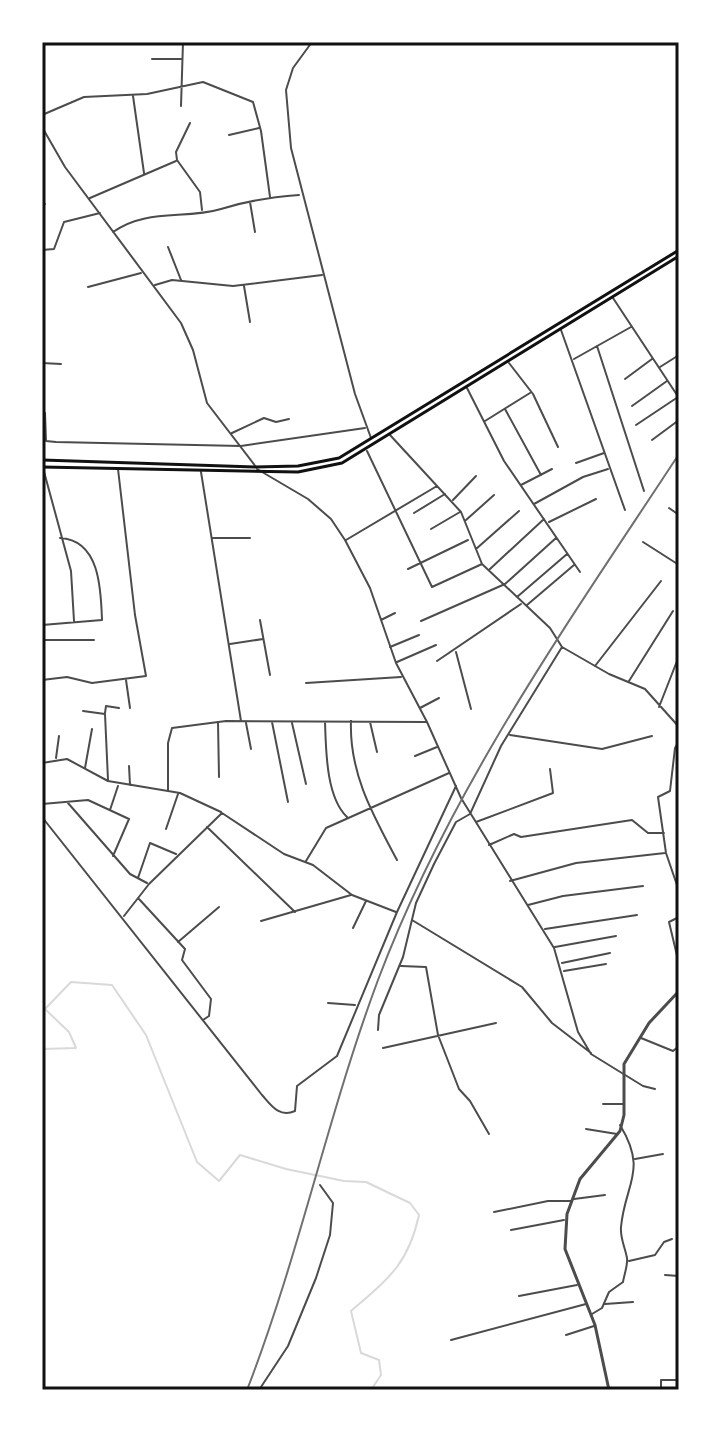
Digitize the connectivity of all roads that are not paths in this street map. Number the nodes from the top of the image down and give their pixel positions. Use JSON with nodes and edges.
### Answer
{"nodes":[{"id":1,"x":183,"y":42,"type":"edge"},
{"id":2,"x":312,"y":42,"type":"edge"},
{"id":3,"x":152,"y":59,"type":"dead end"},
{"id":4,"x":183,"y":59,"type":"junction"},
{"id":5,"x":182,"y":87,"type":"junction"},
{"id":6,"x":133,"y":95,"type":"junction"},
{"id":7,"x":181,"y":106,"type":"dead end"},
{"id":8,"x":42,"y":115,"type":"edge"},
{"id":9,"x":190,"y":123,"type":"dead end"},
{"id":10,"x":42,"y":127,"type":"edge"},
{"id":11,"x":260,"y":127,"type":"junction"},
{"id":12,"x":47,"y":134,"type":"junction"},
{"id":13,"x":229,"y":135,"type":"dead end"},
{"id":14,"x":42,"y":137,"type":"edge"},
{"id":15,"x":177,"y":160,"type":"junction"},
{"id":16,"x":144,"y":176,"type":"junction"},
{"id":17,"x":301,"y":195,"type":"junction"},
{"id":18,"x":270,"y":197,"type":"junction"},
{"id":19,"x":89,"y":198,"type":"junction"},
{"id":20,"x":250,"y":201,"type":"junction"},
{"id":21,"x":203,"y":211,"type":"junction"},
{"id":22,"x":100,"y":213,"type":"junction"},
{"id":23,"x":113,"y":232,"type":"junction"},
{"id":24,"x":255,"y":232,"type":"dead end"},
{"id":25,"x":168,"y":247,"type":"dead end"},
{"id":26,"x":42,"y":250,"type":"edge"},
{"id":27,"x":679,"y":250,"type":"edge"},
{"id":28,"x":679,"y":256,"type":"edge"},
{"id":29,"x":142,"y":272,"type":"junction"},
{"id":30,"x":324,"y":275,"type":"junction"},
{"id":31,"x":182,"y":282,"type":"junction"},
{"id":32,"x":244,"y":285,"type":"junction"},
{"id":33,"x":154,"y":286,"type":"junction"},
{"id":34,"x":88,"y":287,"type":"dead end"},
{"id":35,"x":613,"y":298,"type":"junction"},
{"id":36,"x":250,"y":322,"type":"dead end"},
{"id":37,"x":632,"y":326,"type":"junction"},
{"id":38,"x":561,"y":330,"type":"junction"},
{"id":39,"x":597,"y":346,"type":"junction"},
{"id":40,"x":679,"y":355,"type":"edge"},
{"id":41,"x":653,"y":358,"type":"junction"},
{"id":42,"x":572,"y":360,"type":"junction"},
{"id":43,"x":508,"y":362,"type":"junction"},
{"id":44,"x":42,"y":363,"type":"edge"},
{"id":45,"x":61,"y":364,"type":"dead end"},
{"id":46,"x":659,"y":368,"type":"junction"},
{"id":47,"x":625,"y":379,"type":"dead end"},
{"id":48,"x":668,"y":381,"type":"junction"},
{"id":49,"x":467,"y":388,"type":"junction"},
{"id":50,"x":531,"y":393,"type":"junction"},
{"id":51,"x":679,"y":397,"type":"edge"},
{"id":52,"x":632,"y":406,"type":"dead end"},
{"id":53,"x":505,"y":409,"type":"junction"},
{"id":54,"x":45,"y":413,"type":"dead end"},
{"id":55,"x":289,"y":419,"type":"dead end"},
{"id":56,"x":679,"y":420,"type":"edge"},
{"id":57,"x":483,"y":421,"type":"junction"},
{"id":58,"x":636,"y":425,"type":"dead end"},
{"id":59,"x":366,"y":428,"type":"junction"},
{"id":60,"x":231,"y":433,"type":"junction"},
{"id":61,"x":389,"y":434,"type":"junction"},
{"id":62,"x":372,"y":440,"type":"junction"},
{"id":63,"x":652,"y":440,"type":"dead end"},
{"id":64,"x":375,"y":445,"type":"junction"},
{"id":65,"x":241,"y":446,"type":"junction"},
{"id":66,"x":558,"y":447,"type":"dead end"},
{"id":67,"x":366,"y":450,"type":"junction"},
{"id":68,"x":604,"y":453,"type":"junction"},
{"id":69,"x":42,"y":460,"type":"edge"},
{"id":70,"x":576,"y":463,"type":"dead end"},
{"id":71,"x":42,"y":467,"type":"edge"},
{"id":72,"x":118,"y":468,"type":"junction"},
{"id":73,"x":552,"y":469,"type":"dead end"},
{"id":74,"x":609,"y":469,"type":"junction"},
{"id":75,"x":258,"y":470,"type":"junction"},
{"id":76,"x":201,"y":471,"type":"junction"},
{"id":77,"x":541,"y":475,"type":"junction"},
{"id":78,"x":476,"y":476,"type":"dead end"},
{"id":79,"x":438,"y":485,"type":"junction"},
{"id":80,"x":520,"y":486,"type":"junction"},
{"id":81,"x":644,"y":491,"type":"dead end"},
{"id":82,"x":446,"y":493,"type":"junction"},
{"id":83,"x":494,"y":495,"type":"dead end"},
{"id":84,"x":596,"y":499,"type":"dead end"},
{"id":85,"x":452,"y":501,"type":"junction"},
{"id":86,"x":534,"y":504,"type":"junction"},
{"id":87,"x":669,"y":508,"type":"dead end"},
{"id":88,"x":625,"y":510,"type":"dead end"},
{"id":89,"x":519,"y":511,"type":"dead end"},
{"id":90,"x":394,"y":512,"type":"junction"},
{"id":91,"x":461,"y":512,"type":"junction"},
{"id":92,"x":414,"y":513,"type":"dead end"},
{"id":93,"x":679,"y":515,"type":"edge"},
{"id":94,"x":545,"y":519,"type":"junction"},
{"id":95,"x":465,"y":521,"type":"junction"},
{"id":96,"x":548,"y":523,"type":"junction"},
{"id":97,"x":431,"y":529,"type":"dead end"},
{"id":98,"x":557,"y":537,"type":"junction"},
{"id":99,"x":60,"y":538,"type":"junction"},
{"id":100,"x":211,"y":538,"type":"junction"},
{"id":101,"x":250,"y":538,"type":"dead end"},
{"id":102,"x":469,"y":539,"type":"junction"},
{"id":103,"x":345,"y":540,"type":"junction"},
{"id":104,"x":643,"y":542,"type":"dead end"},
{"id":105,"x":475,"y":549,"type":"junction"},
{"id":106,"x":568,"y":554,"type":"junction"},
{"id":107,"x":422,"y":562,"type":"junction"},
{"id":108,"x":482,"y":564,"type":"junction"},
{"id":109,"x":575,"y":565,"type":"junction"},
{"id":110,"x":679,"y":565,"type":"edge"},
{"id":111,"x":408,"y":569,"type":"dead end"},
{"id":112,"x":489,"y":570,"type":"junction"},
{"id":113,"x":580,"y":572,"type":"dead end"},
{"id":114,"x":661,"y":581,"type":"dead end"},
{"id":115,"x":505,"y":584,"type":"junction"},
{"id":116,"x":516,"y":598,"type":"junction"},
{"id":117,"x":524,"y":605,"type":"junction"},
{"id":118,"x":673,"y":611,"type":"dead end"},
{"id":119,"x":395,"y":613,"type":"dead end"},
{"id":120,"x":260,"y":620,"type":"dead end"},
{"id":121,"x":380,"y":620,"type":"junction"},
{"id":122,"x":421,"y":621,"type":"dead end"},
{"id":123,"x":74,"y":622,"type":"junction"},
{"id":124,"x":42,"y":625,"type":"edge"},
{"id":125,"x":419,"y":635,"type":"dead end"},
{"id":126,"x":263,"y":639,"type":"junction"},
{"id":127,"x":42,"y":640,"type":"edge"},
{"id":128,"x":94,"y":640,"type":"dead end"},
{"id":129,"x":229,"y":644,"type":"junction"},
{"id":130,"x":436,"y":645,"type":"dead end"},
{"id":131,"x":562,"y":647,"type":"junction"},
{"id":132,"x":389,"y":648,"type":"junction"},
{"id":133,"x":456,"y":651,"type":"junction"},
{"id":134,"x":679,"y":656,"type":"edge"},
{"id":135,"x":437,"y":661,"type":"dead end"},
{"id":136,"x":396,"y":663,"type":"junction"},
{"id":137,"x":595,"y":666,"type":"junction"},
{"id":138,"x":42,"y":670,"type":"edge"},
{"id":139,"x":270,"y":675,"type":"dead end"},
{"id":140,"x":402,"y":677,"type":"junction"},
{"id":141,"x":126,"y":679,"type":"junction"},
{"id":142,"x":43,"y":680,"type":"edge"},
{"id":143,"x":629,"y":681,"type":"junction"},
{"id":144,"x":306,"y":683,"type":"dead end"},
{"id":145,"x":439,"y":698,"type":"dead end"},
{"id":146,"x":659,"y":707,"type":"junction"},
{"id":147,"x":119,"y":708,"type":"dead end"},
{"id":148,"x":130,"y":708,"type":"dead end"},
{"id":149,"x":419,"y":709,"type":"junction"},
{"id":150,"x":471,"y":709,"type":"dead end"},
{"id":151,"x":83,"y":711,"type":"dead end"},
{"id":152,"x":105,"y":714,"type":"junction"},
{"id":153,"x":679,"y":714,"type":"edge"},
{"id":154,"x":241,"y":721,"type":"junction"},
{"id":155,"x":272,"y":721,"type":"junction"},
{"id":156,"x":291,"y":721,"type":"junction"},
{"id":157,"x":351,"y":721,"type":"junction"},
{"id":158,"x":370,"y":721,"type":"junction"},
{"id":159,"x":218,"y":722,"type":"junction"},
{"id":160,"x":246,"y":722,"type":"junction"},
{"id":161,"x":325,"y":722,"type":"junction"},
{"id":162,"x":427,"y":722,"type":"junction"},
{"id":163,"x":678,"y":726,"type":"edge"},
{"id":164,"x":92,"y":729,"type":"dead end"},
{"id":165,"x":509,"y":735,"type":"junction"},
{"id":166,"x":59,"y":736,"type":"dead end"},
{"id":167,"x":652,"y":736,"type":"dead end"},
{"id":168,"x":679,"y":741,"type":"edge"},
{"id":169,"x":438,"y":746,"type":"junction"},
{"id":170,"x":251,"y":749,"type":"dead end"},
{"id":171,"x":377,"y":752,"type":"dead end"},
{"id":172,"x":415,"y":756,"type":"dead end"},
{"id":173,"x":56,"y":759,"type":"junction"},
{"id":174,"x":42,"y":763,"type":"edge"},
{"id":175,"x":129,"y":766,"type":"dead end"},
{"id":176,"x":85,"y":769,"type":"junction"},
{"id":177,"x":550,"y":769,"type":"dead end"},
{"id":178,"x":450,"y":773,"type":"junction"},
{"id":179,"x":219,"y":777,"type":"dead end"},
{"id":180,"x":108,"y":781,"type":"junction"},
{"id":181,"x":306,"y":784,"type":"dead end"},
{"id":182,"x":118,"y":785,"type":"junction"},
{"id":183,"x":130,"y":786,"type":"junction"},
{"id":184,"x":456,"y":786,"type":"junction"},
{"id":185,"x":168,"y":790,"type":"junction"},
{"id":186,"x":178,"y":793,"type":"junction"},
{"id":187,"x":67,"y":802,"type":"junction"},
{"id":188,"x":288,"y":802,"type":"dead end"},
{"id":189,"x":42,"y":804,"type":"edge"},
{"id":190,"x":368,"y":808,"type":"junction"},
{"id":191,"x":110,"y":810,"type":"junction"},
{"id":192,"x":222,"y":813,"type":"junction"},
{"id":193,"x":470,"y":814,"type":"junction"},
{"id":194,"x":42,"y":817,"type":"edge"},
{"id":195,"x":348,"y":818,"type":"junction"},
{"id":196,"x":475,"y":822,"type":"junction"},
{"id":197,"x":206,"y":826,"type":"junction"},
{"id":198,"x":166,"y":829,"type":"dead end"},
{"id":199,"x":664,"y":833,"type":"junction"},
{"id":200,"x":488,"y":845,"type":"junction"},
{"id":201,"x":666,"y":853,"type":"junction"},
{"id":202,"x":178,"y":855,"type":"junction"},
{"id":203,"x":113,"y":856,"type":"junction"},
{"id":204,"x":397,"y":860,"type":"dead end"},
{"id":205,"x":305,"y":862,"type":"junction"},
{"id":206,"x":138,"y":878,"type":"junction"},
{"id":207,"x":509,"y":881,"type":"junction"},
{"id":208,"x":149,"y":884,"type":"junction"},
{"id":209,"x":643,"y":886,"type":"dead end"},
{"id":210,"x":679,"y":891,"type":"edge"},
{"id":211,"x":352,"y":895,"type":"junction"},
{"id":212,"x":138,"y":898,"type":"junction"},
{"id":213,"x":367,"y":900,"type":"junction"},
{"id":214,"x":526,"y":905,"type":"junction"},
{"id":215,"x":219,"y":907,"type":"dead end"},
{"id":216,"x":295,"y":912,"type":"junction"},
{"id":217,"x":397,"y":912,"type":"junction"},
{"id":218,"x":637,"y":915,"type":"dead end"},
{"id":219,"x":124,"y":916,"type":"junction"},
{"id":220,"x":679,"y":917,"type":"edge"},
{"id":221,"x":411,"y":919,"type":"junction"},
{"id":222,"x":261,"y":921,"type":"dead end"},
{"id":223,"x":353,"y":928,"type":"dead end"},
{"id":224,"x":544,"y":930,"type":"junction"},
{"id":225,"x":616,"y":936,"type":"dead end"},
{"id":226,"x":178,"y":942,"type":"junction"},
{"id":227,"x":554,"y":948,"type":"junction"},
{"id":228,"x":610,"y":953,"type":"dead end"},
{"id":229,"x":560,"y":964,"type":"junction"},
{"id":230,"x":606,"y":964,"type":"dead end"},
{"id":231,"x":679,"y":964,"type":"edge"},
{"id":232,"x":400,"y":966,"type":"junction"},
{"id":233,"x":563,"y":971,"type":"junction"},
{"id":234,"x":679,"y":991,"type":"edge"},
{"id":235,"x":328,"y":1003,"type":"dead end"},
{"id":236,"x":357,"y":1005,"type":"junction"},
{"id":237,"x":203,"y":1020,"type":"junction"},
{"id":238,"x":496,"y":1023,"type":"dead end"},
{"id":239,"x":378,"y":1030,"type":"dead end"},
{"id":240,"x":438,"y":1035,"type":"junction"},
{"id":241,"x":640,"y":1037,"type":"junction"},
{"id":242,"x":679,"y":1046,"type":"edge"},
{"id":243,"x":383,"y":1048,"type":"dead end"},
{"id":244,"x":591,"y":1054,"type":"junction"},
{"id":245,"x":622,"y":1070,"type":"junction"},
{"id":246,"x":655,"y":1089,"type":"dead end"},
{"id":247,"x":603,"y":1104,"type":"dead end"},
{"id":248,"x":624,"y":1104,"type":"junction"},
{"id":249,"x":620,"y":1125,"type":"junction"},
{"id":250,"x":586,"y":1129,"type":"dead end"},
{"id":251,"x":489,"y":1134,"type":"dead end"},
{"id":252,"x":618,"y":1134,"type":"junction"},
{"id":253,"x":663,"y":1154,"type":"dead end"},
{"id":254,"x":634,"y":1159,"type":"junction"},
{"id":255,"x":320,"y":1185,"type":"dead end"},
{"id":256,"x":605,"y":1195,"type":"dead end"},
{"id":257,"x":572,"y":1200,"type":"junction"},
{"id":258,"x":494,"y":1212,"type":"dead end"},
{"id":259,"x":566,"y":1220,"type":"junction"},
{"id":260,"x":511,"y":1230,"type":"dead end"},
{"id":261,"x":672,"y":1239,"type":"dead end"},
{"id":262,"x":628,"y":1261,"type":"junction"},
{"id":263,"x":665,"y":1275,"type":"dead end"},
{"id":264,"x":679,"y":1276,"type":"edge"},
{"id":265,"x":577,"y":1285,"type":"junction"},
{"id":266,"x":519,"y":1296,"type":"dead end"},
{"id":267,"x":633,"y":1302,"type":"dead end"},
{"id":268,"x":587,"y":1304,"type":"junction"},
{"id":269,"x":604,"y":1304,"type":"junction"},
{"id":270,"x":591,"y":1315,"type":"junction"},
{"id":271,"x":595,"y":1325,"type":"junction"},
{"id":272,"x":566,"y":1335,"type":"dead end"},
{"id":273,"x":451,"y":1340,"type":"dead end"},
{"id":274,"x":679,"y":1380,"type":"edge"},
{"id":275,"x":259,"y":1390,"type":"edge"},
{"id":276,"x":609,"y":1390,"type":"edge"},
{"id":277,"x":661,"y":1390,"type":"edge"}],
"edges":[{"from":1,"to":4,"type":"street"},
{"from":2,"to":17,"type":"street"},
{"from":3,"to":4,"type":"street"},
{"from":4,"to":5,"type":"street"},
{"from":5,"to":6,"type":"street"},
{"from":5,"to":7,"type":"street"},
{"from":5,"to":11,"type":"street"},
{"from":6,"to":8,"type":"street"},
{"from":6,"to":16,"type":"street"},
{"from":9,"to":15,"type":"street"},
{"from":10,"to":12,"type":"street"},
{"from":11,"to":13,"type":"street"},
{"from":11,"to":18,"type":"street"},
{"from":12,"to":14,"type":"street"},
{"from":12,"to":19,"type":"street"},
{"from":15,"to":16,"type":"street"},
{"from":15,"to":21,"type":"street"},
{"from":16,"to":19,"type":"street"},
{"from":17,"to":18,"type":"street"},
{"from":17,"to":30,"type":"street"},
{"from":18,"to":20,"type":"street"},
{"from":19,"to":22,"type":"street"},
{"from":20,"to":21,"type":"street"},
{"from":20,"to":24,"type":"street"},
{"from":21,"to":23,"type":"street"},
{"from":22,"to":23,"type":"street"},
{"from":22,"to":26,"type":"street"},
{"from":23,"to":29,"type":"street"},
{"from":25,"to":31,"type":"street"},
{"from":27,"to":62,"type":"main road"},
{"from":28,"to":35,"type":"main road"},
{"from":29,"to":33,"type":"street"},
{"from":29,"to":34,"type":"street"},
{"from":30,"to":32,"type":"street"},
{"from":30,"to":59,"type":"street"},
{"from":31,"to":32,"type":"street"},
{"from":31,"to":33,"type":"street"},
{"from":32,"to":36,"type":"street"},
{"from":33,"to":60,"type":"street"},
{"from":35,"to":37,"type":"street"},
{"from":35,"to":38,"type":"main road"},
{"from":37,"to":39,"type":"street"},
{"from":37,"to":41,"type":"street"},
{"from":38,"to":42,"type":"street"},
{"from":38,"to":43,"type":"main road"},
{"from":39,"to":42,"type":"street"},
{"from":39,"to":81,"type":"street"},
{"from":40,"to":46,"type":"street"},
{"from":41,"to":46,"type":"street"},
{"from":41,"to":47,"type":"street"},
{"from":42,"to":68,"type":"street"},
{"from":43,"to":49,"type":"main road"},
{"from":43,"to":50,"type":"street"},
{"from":44,"to":45,"type":"street"},
{"from":46,"to":48,"type":"street"},
{"from":48,"to":51,"type":"street"},
{"from":48,"to":52,"type":"street"},
{"from":49,"to":57,"type":"street"},
{"from":49,"to":61,"type":"main road"},
{"from":50,"to":53,"type":"street"},
{"from":50,"to":66,"type":"street"},
{"from":51,"to":58,"type":"street"},
{"from":53,"to":57,"type":"street"},
{"from":53,"to":77,"type":"street"},
{"from":54,"to":65,"type":"street"},
{"from":55,"to":60,"type":"street"},
{"from":56,"to":63,"type":"street"},
{"from":57,"to":80,"type":"street"},
{"from":59,"to":62,"type":"street"},
{"from":59,"to":65,"type":"street"},
{"from":60,"to":65,"type":"street"},
{"from":61,"to":64,"type":"main road"},
{"from":61,"to":79,"type":"street"},
{"from":62,"to":64,"type":"street"},
{"from":62,"to":75,"type":"main road"},
{"from":64,"to":67,"type":"main road"},
{"from":65,"to":75,"type":"street"},
{"from":67,"to":75,"type":"main road"},
{"from":67,"to":90,"type":"street"},
{"from":68,"to":70,"type":"street"},
{"from":68,"to":74,"type":"street"},
{"from":69,"to":75,"type":"main road"},
{"from":71,"to":72,"type":"main road"},
{"from":71,"to":99,"type":"street"},
{"from":72,"to":76,"type":"main road"},
{"from":72,"to":141,"type":"street"},
{"from":73,"to":77,"type":"street"},
{"from":74,"to":86,"type":"street"},
{"from":74,"to":88,"type":"street"},
{"from":75,"to":76,"type":"main road"},
{"from":75,"to":103,"type":"street"},
{"from":76,"to":100,"type":"street"},
{"from":77,"to":80,"type":"street"},
{"from":78,"to":85,"type":"street"},
{"from":79,"to":82,"type":"street"},
{"from":79,"to":90,"type":"street"},
{"from":80,"to":86,"type":"street"},
{"from":82,"to":85,"type":"street"},
{"from":82,"to":92,"type":"street"},
{"from":83,"to":95,"type":"street"},
{"from":84,"to":96,"type":"street"},
{"from":85,"to":91,"type":"street"},
{"from":86,"to":94,"type":"street"},
{"from":87,"to":93,"type":"street"},
{"from":89,"to":105,"type":"street"},
{"from":90,"to":103,"type":"street"},
{"from":90,"to":107,"type":"street"},
{"from":91,"to":95,"type":"street"},
{"from":91,"to":97,"type":"street"},
{"from":94,"to":96,"type":"street"},
{"from":94,"to":112,"type":"street"},
{"from":95,"to":102,"type":"street"},
{"from":96,"to":98,"type":"street"},
{"from":98,"to":106,"type":"street"},
{"from":98,"to":115,"type":"street"},
{"from":99,"to":123,"type":"street"},
{"from":99,"to":123,"type":"street"},
{"from":100,"to":101,"type":"street"},
{"from":100,"to":129,"type":"street"},
{"from":102,"to":105,"type":"street"},
{"from":102,"to":107,"type":"street"},
{"from":103,"to":121,"type":"street"},
{"from":104,"to":110,"type":"street"},
{"from":105,"to":108,"type":"street"},
{"from":106,"to":109,"type":"street"},
{"from":106,"to":116,"type":"street"},
{"from":107,"to":108,"type":"street"},
{"from":107,"to":111,"type":"street"},
{"from":108,"to":112,"type":"street"},
{"from":109,"to":113,"type":"street"},
{"from":109,"to":117,"type":"street"},
{"from":112,"to":115,"type":"street"},
{"from":114,"to":137,"type":"street"},
{"from":115,"to":116,"type":"street"},
{"from":115,"to":122,"type":"street"},
{"from":116,"to":117,"type":"street"},
{"from":117,"to":131,"type":"street"},
{"from":117,"to":133,"type":"street"},
{"from":118,"to":143,"type":"street"},
{"from":119,"to":121,"type":"street"},
{"from":120,"to":126,"type":"street"},
{"from":121,"to":132,"type":"street"},
{"from":123,"to":124,"type":"street"},
{"from":125,"to":132,"type":"street"},
{"from":126,"to":129,"type":"street"},
{"from":126,"to":139,"type":"street"},
{"from":127,"to":128,"type":"street"},
{"from":129,"to":154,"type":"street"},
{"from":130,"to":136,"type":"street"},
{"from":131,"to":137,"type":"street"},
{"from":131,"to":165,"type":"street"},
{"from":132,"to":136,"type":"street"},
{"from":133,"to":135,"type":"street"},
{"from":133,"to":150,"type":"street"},
{"from":134,"to":146,"type":"street"},
{"from":136,"to":140,"type":"street"},
{"from":137,"to":143,"type":"street"},
{"from":138,"to":142,"type":"street"},
{"from":140,"to":144,"type":"street"},
{"from":140,"to":149,"type":"street"},
{"from":141,"to":142,"type":"street"},
{"from":141,"to":148,"type":"street"},
{"from":143,"to":146,"type":"street"},
{"from":145,"to":149,"type":"street"},
{"from":146,"to":163,"type":"street"},
{"from":147,"to":152,"type":"street"},
{"from":149,"to":162,"type":"street"},
{"from":151,"to":152,"type":"street"},
{"from":152,"to":180,"type":"street"},
{"from":153,"to":163,"type":"street"},
{"from":154,"to":159,"type":"street"},
{"from":154,"to":160,"type":"street"},
{"from":155,"to":156,"type":"street"},
{"from":155,"to":160,"type":"street"},
{"from":155,"to":188,"type":"street"},
{"from":156,"to":161,"type":"street"},
{"from":156,"to":181,"type":"street"},
{"from":157,"to":158,"type":"street"},
{"from":157,"to":161,"type":"street"},
{"from":157,"to":190,"type":"street"},
{"from":158,"to":162,"type":"street"},
{"from":158,"to":171,"type":"street"},
{"from":159,"to":179,"type":"street"},
{"from":159,"to":185,"type":"street"},
{"from":160,"to":170,"type":"street"},
{"from":161,"to":195,"type":"street"},
{"from":162,"to":169,"type":"street"},
{"from":164,"to":176,"type":"street"},
{"from":165,"to":167,"type":"street"},
{"from":165,"to":193,"type":"street"},
{"from":166,"to":173,"type":"street"},
{"from":168,"to":199,"type":"street"},
{"from":169,"to":172,"type":"street"},
{"from":169,"to":178,"type":"street"},
{"from":173,"to":174,"type":"street"},
{"from":173,"to":176,"type":"street"},
{"from":175,"to":183,"type":"street"},
{"from":176,"to":180,"type":"street"},
{"from":177,"to":196,"type":"street"},
{"from":178,"to":184,"type":"street"},
{"from":178,"to":190,"type":"street"},
{"from":180,"to":182,"type":"street"},
{"from":182,"to":183,"type":"street"},
{"from":182,"to":191,"type":"street"},
{"from":183,"to":185,"type":"street"},
{"from":184,"to":193,"type":"street"},
{"from":184,"to":217,"type":"street"},
{"from":185,"to":186,"type":"street"},
{"from":186,"to":192,"type":"street"},
{"from":186,"to":198,"type":"street"},
{"from":187,"to":189,"type":"street"},
{"from":187,"to":191,"type":"street"},
{"from":187,"to":203,"type":"street"},
{"from":190,"to":195,"type":"street"},
{"from":190,"to":204,"type":"street"},
{"from":191,"to":203,"type":"street"},
{"from":192,"to":197,"type":"street"},
{"from":192,"to":205,"type":"street"},
{"from":193,"to":196,"type":"street"},
{"from":193,"to":221,"type":"street"},
{"from":194,"to":219,"type":"street"},
{"from":195,"to":205,"type":"street"},
{"from":196,"to":200,"type":"street"},
{"from":197,"to":202,"type":"street"},
{"from":197,"to":216,"type":"street"},
{"from":199,"to":200,"type":"street"},
{"from":199,"to":201,"type":"street"},
{"from":200,"to":207,"type":"street"},
{"from":201,"to":207,"type":"street"},
{"from":201,"to":210,"type":"street"},
{"from":202,"to":206,"type":"street"},
{"from":202,"to":208,"type":"street"},
{"from":203,"to":206,"type":"street"},
{"from":205,"to":211,"type":"street"},
{"from":206,"to":208,"type":"street"},
{"from":207,"to":214,"type":"street"},
{"from":208,"to":212,"type":"street"},
{"from":209,"to":214,"type":"street"},
{"from":211,"to":213,"type":"street"},
{"from":211,"to":216,"type":"street"},
{"from":212,"to":219,"type":"street"},
{"from":212,"to":226,"type":"street"},
{"from":213,"to":217,"type":"street"},
{"from":213,"to":223,"type":"street"},
{"from":214,"to":224,"type":"street"},
{"from":215,"to":226,"type":"street"},
{"from":216,"to":222,"type":"street"},
{"from":217,"to":236,"type":"street"},
{"from":218,"to":224,"type":"street"},
{"from":219,"to":237,"type":"street"},
{"from":220,"to":231,"type":"street"},
{"from":221,"to":232,"type":"street"},
{"from":221,"to":244,"type":"street"},
{"from":224,"to":227,"type":"street"},
{"from":225,"to":227,"type":"street"},
{"from":226,"to":237,"type":"street"},
{"from":227,"to":229,"type":"street"},
{"from":228,"to":229,"type":"street"},
{"from":229,"to":233,"type":"street"},
{"from":230,"to":233,"type":"street"},
{"from":232,"to":239,"type":"street"},
{"from":232,"to":240,"type":"street"},
{"from":233,"to":244,"type":"street"},
{"from":234,"to":241,"type":"street"},
{"from":235,"to":236,"type":"street"},
{"from":236,"to":237,"type":"street"},
{"from":238,"to":240,"type":"street"},
{"from":240,"to":243,"type":"street"},
{"from":240,"to":251,"type":"street"},
{"from":241,"to":242,"type":"street"},
{"from":241,"to":245,"type":"street"},
{"from":244,"to":245,"type":"street"},
{"from":245,"to":246,"type":"street"},
{"from":245,"to":248,"type":"street"},
{"from":247,"to":248,"type":"street"},
{"from":248,"to":249,"type":"street"},
{"from":249,"to":252,"type":"street"},
{"from":249,"to":254,"type":"street"},
{"from":250,"to":252,"type":"street"},
{"from":252,"to":257,"type":"street"},
{"from":253,"to":254,"type":"street"},
{"from":254,"to":262,"type":"street"},
{"from":255,"to":275,"type":"street"},
{"from":256,"to":257,"type":"street"},
{"from":257,"to":258,"type":"street"},
{"from":257,"to":259,"type":"street"},
{"from":259,"to":260,"type":"street"},
{"from":259,"to":265,"type":"street"},
{"from":261,"to":262,"type":"street"},
{"from":262,"to":269,"type":"street"},
{"from":263,"to":264,"type":"street"},
{"from":265,"to":266,"type":"street"},
{"from":265,"to":268,"type":"street"},
{"from":267,"to":269,"type":"street"},
{"from":268,"to":270,"type":"street"},
{"from":268,"to":273,"type":"street"},
{"from":269,"to":270,"type":"street"},
{"from":270,"to":271,"type":"street"},
{"from":271,"to":272,"type":"street"},
{"from":271,"to":276,"type":"street"},
{"from":274,"to":277,"type":"street"}]}
